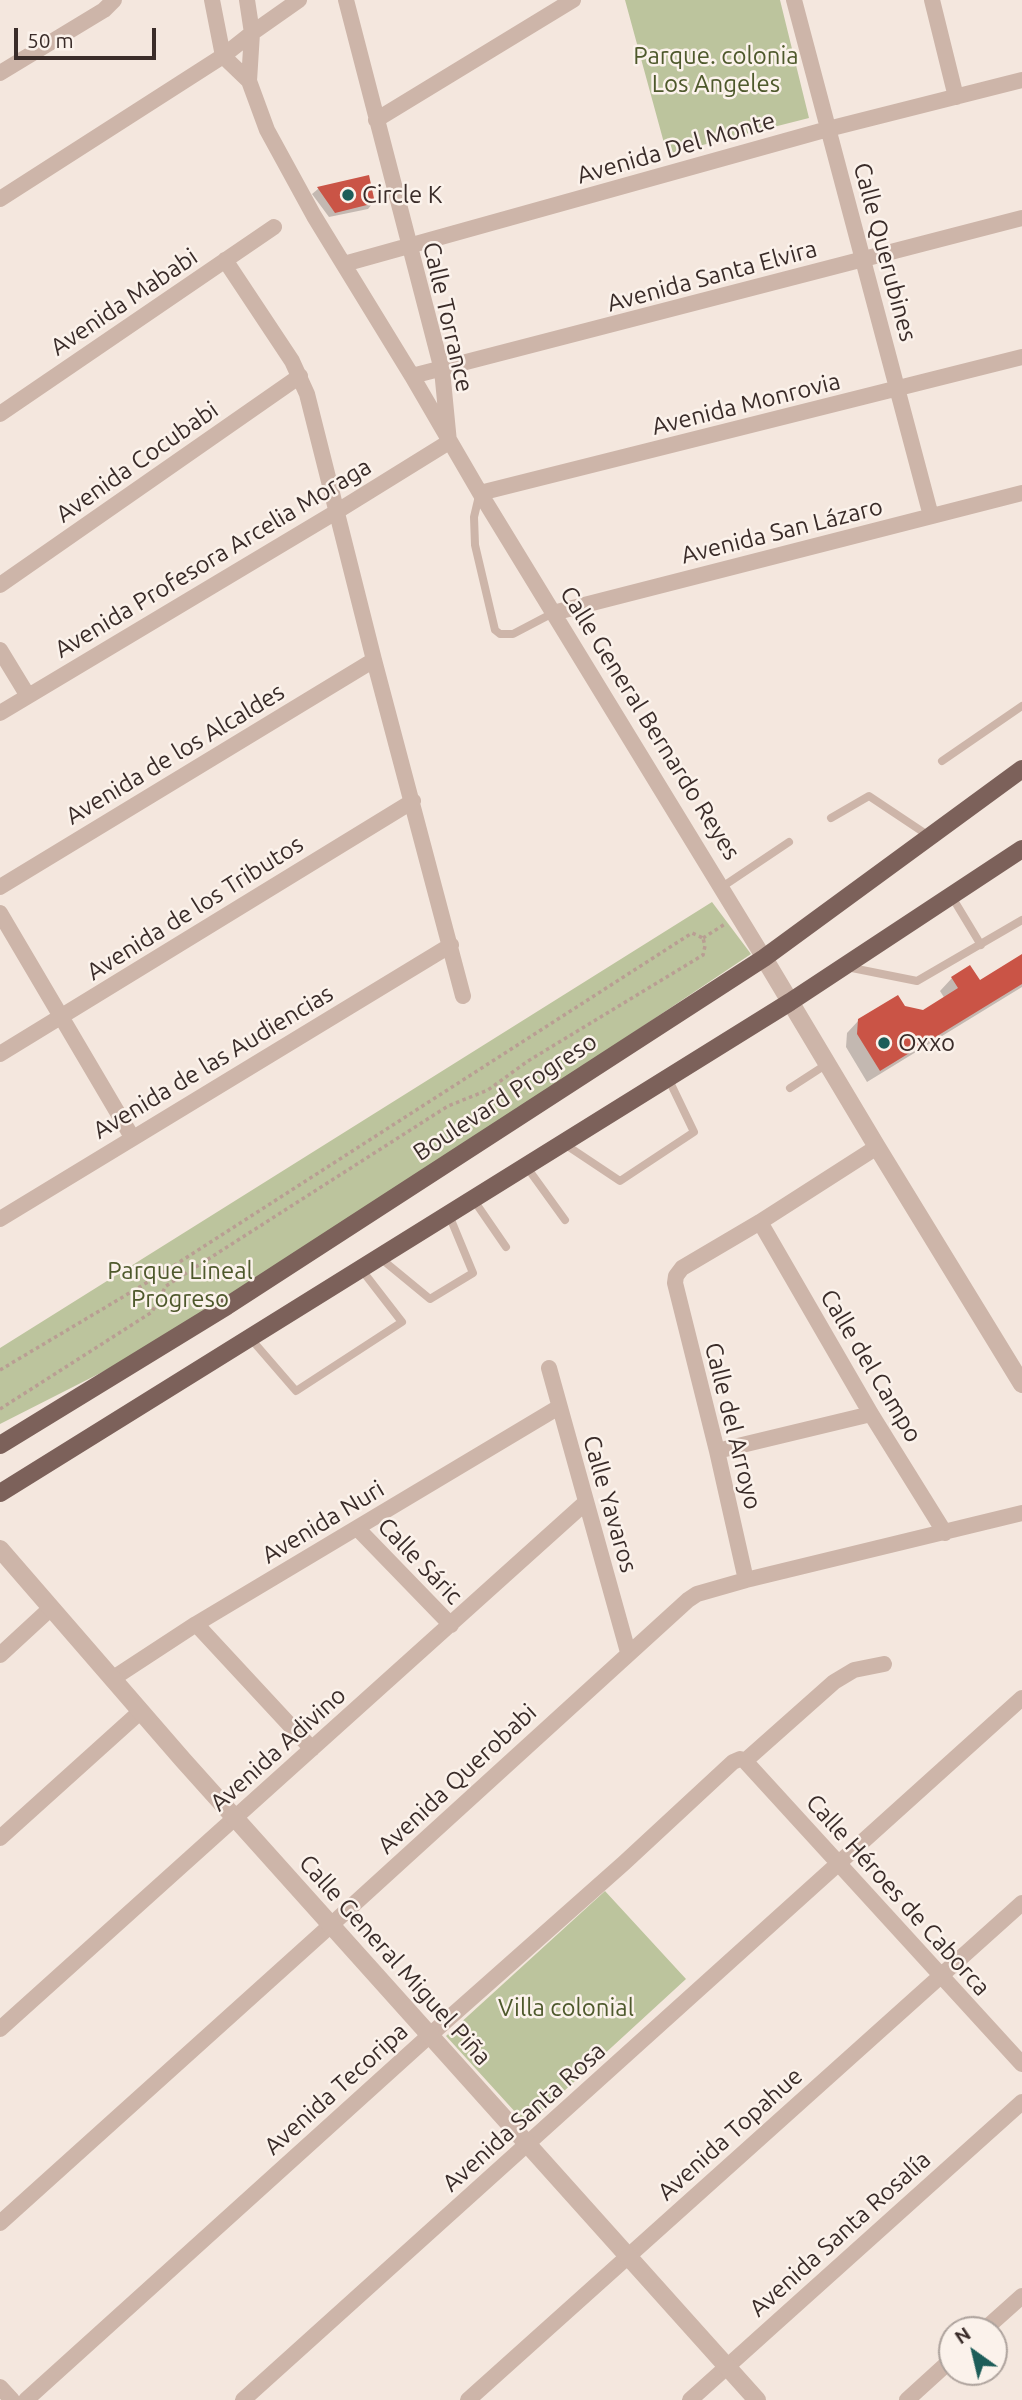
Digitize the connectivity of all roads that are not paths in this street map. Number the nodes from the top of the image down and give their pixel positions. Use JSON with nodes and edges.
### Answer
{"nodes":[{"id":1,"x":114,"y":0,"type":"edge"},
{"id":2,"x":212,"y":0,"type":"edge"},
{"id":3,"x":247,"y":0,"type":"edge"},
{"id":4,"x":299,"y":0,"type":"edge"},
{"id":5,"x":346,"y":0,"type":"edge"},
{"id":6,"x":573,"y":0,"type":"edge"},
{"id":7,"x":794,"y":0,"type":"edge"},
{"id":8,"x":932,"y":0,"type":"edge"},
{"id":9,"x":252,"y":33,"type":"junction"},
{"id":10,"x":223,"y":56,"type":"junction"},
{"id":11,"x":0,"y":73,"type":"edge"},
{"id":12,"x":1022,"y":80,"type":"edge"},
{"id":13,"x":249,"y":81,"type":"junction"},
{"id":14,"x":956,"y":97,"type":"junction"},
{"id":15,"x":376,"y":120,"type":"junction"},
{"id":16,"x":828,"y":129,"type":"junction"},
{"id":17,"x":0,"y":199,"type":"edge"},
{"id":18,"x":1022,"y":218,"type":"edge"},
{"id":19,"x":274,"y":227,"type":"dead end"},
{"id":20,"x":409,"y":246,"type":"junction"},
{"id":21,"x":225,"y":260,"type":"junction"},
{"id":22,"x":864,"y":260,"type":"junction"},
{"id":23,"x":344,"y":264,"type":"junction"},
{"id":24,"x":1022,"y":357,"type":"edge"},
{"id":25,"x":442,"y":370,"type":"junction"},
{"id":26,"x":300,"y":376,"type":"junction"},
{"id":27,"x":412,"y":376,"type":"junction"},
{"id":28,"x":898,"y":389,"type":"junction"},
{"id":29,"x":0,"y":414,"type":"edge"},
{"id":30,"x":449,"y":442,"type":"junction"},
{"id":31,"x":480,"y":493,"type":"junction"},
{"id":32,"x":1022,"y":493,"type":"edge"},
{"id":33,"x":336,"y":512,"type":"junction"},
{"id":34,"x":931,"y":516,"type":"junction"},
{"id":35,"x":0,"y":585,"type":"edge"},
{"id":36,"x":553,"y":613,"type":"junction"},
{"id":37,"x":0,"y":650,"type":"edge"},
{"id":38,"x":374,"y":660,"type":"junction"},
{"id":39,"x":28,"y":696,"type":"junction"},
{"id":40,"x":1022,"y":706,"type":"edge"},
{"id":41,"x":0,"y":713,"type":"edge"},
{"id":42,"x":942,"y":761,"type":"dead end"},
{"id":43,"x":1022,"y":769,"type":"edge"},
{"id":44,"x":413,"y":801,"type":"junction"},
{"id":45,"x":831,"y":818,"type":"dead end"},
{"id":46,"x":929,"y":836,"type":"junction"},
{"id":47,"x":789,"y":842,"type":"dead end"},
{"id":48,"x":1022,"y":849,"type":"edge"},
{"id":49,"x":0,"y":887,"type":"edge"},
{"id":50,"x":722,"y":887,"type":"junction"},
{"id":51,"x":951,"y":895,"type":"junction"},
{"id":52,"x":0,"y":913,"type":"edge"},
{"id":53,"x":1022,"y":920,"type":"edge"},
{"id":54,"x":451,"y":945,"type":"junction"},
{"id":55,"x":981,"y":945,"type":"junction"},
{"id":56,"x":764,"y":958,"type":"junction"},
{"id":57,"x":844,"y":966,"type":"junction"},
{"id":58,"x":463,"y":996,"type":"dead end"},
{"id":59,"x":790,"y":1002,"type":"junction"},
{"id":60,"x":62,"y":1016,"type":"junction"},
{"id":61,"x":0,"y":1054,"type":"edge"},
{"id":62,"x":827,"y":1064,"type":"junction"},
{"id":63,"x":668,"y":1078,"type":"junction"},
{"id":64,"x":790,"y":1088,"type":"dead end"},
{"id":65,"x":132,"y":1137,"type":"junction"},
{"id":66,"x":563,"y":1143,"type":"junction"},
{"id":67,"x":877,"y":1147,"type":"junction"},
{"id":68,"x":526,"y":1166,"type":"junction"},
{"id":69,"x":473,"y":1199,"type":"junction"},
{"id":70,"x":449,"y":1214,"type":"junction"},
{"id":71,"x":0,"y":1219,"type":"edge"},
{"id":72,"x":565,"y":1220,"type":"dead end"},
{"id":73,"x":760,"y":1222,"type":"junction"},
{"id":74,"x":506,"y":1247,"type":"dead end"},
{"id":75,"x":379,"y":1258,"type":"junction"},
{"id":76,"x":361,"y":1269,"type":"junction"},
{"id":77,"x":251,"y":1339,"type":"junction"},
{"id":78,"x":549,"y":1367,"type":"dead end"},
{"id":79,"x":1020,"y":1376,"type":"edge"},
{"id":80,"x":559,"y":1407,"type":"junction"},
{"id":81,"x":871,"y":1414,"type":"junction"},
{"id":82,"x":22,"y":1432,"type":"junction"},
{"id":83,"x":0,"y":1445,"type":"edge"},
{"id":84,"x":717,"y":1451,"type":"junction"},
{"id":85,"x":0,"y":1459,"type":"edge"},
{"id":86,"x":0,"y":1493,"type":"edge"},
{"id":87,"x":585,"y":1503,"type":"junction"},
{"id":88,"x":1022,"y":1513,"type":"edge"},
{"id":89,"x":357,"y":1528,"type":"junction"},
{"id":90,"x":945,"y":1533,"type":"junction"},
{"id":91,"x":0,"y":1549,"type":"edge"},
{"id":92,"x":746,"y":1580,"type":"junction"},
{"id":93,"x":51,"y":1608,"type":"junction"},
{"id":94,"x":196,"y":1624,"type":"junction"},
{"id":95,"x":451,"y":1625,"type":"junction"},
{"id":96,"x":628,"y":1652,"type":"junction"},
{"id":97,"x":0,"y":1655,"type":"edge"},
{"id":98,"x":884,"y":1664,"type":"dead end"},
{"id":99,"x":111,"y":1679,"type":"junction"},
{"id":100,"x":1022,"y":1698,"type":"edge"},
{"id":101,"x":141,"y":1711,"type":"junction"},
{"id":102,"x":312,"y":1749,"type":"junction"},
{"id":103,"x":742,"y":1760,"type":"junction"},
{"id":104,"x":235,"y":1817,"type":"junction"},
{"id":105,"x":0,"y":1838,"type":"edge"},
{"id":106,"x":839,"y":1864,"type":"junction"},
{"id":107,"x":1022,"y":1903,"type":"edge"},
{"id":108,"x":331,"y":1925,"type":"junction"},
{"id":109,"x":941,"y":1975,"type":"junction"},
{"id":110,"x":0,"y":2029,"type":"edge"},
{"id":111,"x":430,"y":2035,"type":"junction"},
{"id":112,"x":1022,"y":2064,"type":"edge"},
{"id":113,"x":1022,"y":2102,"type":"edge"},
{"id":114,"x":529,"y":2145,"type":"junction"},
{"id":115,"x":0,"y":2223,"type":"edge"},
{"id":116,"x":628,"y":2256,"type":"junction"},
{"id":117,"x":1022,"y":2296,"type":"edge"},
{"id":118,"x":1000,"y":2316,"type":"edge"},
{"id":119,"x":726,"y":2366,"type":"junction"},
{"id":120,"x":938,"y":2371,"type":"edge"},
{"id":121,"x":0,"y":2387,"type":"edge"},
{"id":122,"x":12,"y":2400,"type":"edge"},
{"id":123,"x":26,"y":2400,"type":"edge"},
{"id":124,"x":243,"y":2400,"type":"edge"},
{"id":125,"x":468,"y":2400,"type":"edge"},
{"id":126,"x":690,"y":2400,"type":"edge"},
{"id":127,"x":757,"y":2400,"type":"edge"},
{"id":128,"x":906,"y":2400,"type":"edge"}],
"edges":[{"from":1,"to":11,"type":"street"},
{"from":2,"to":10,"type":"street"},
{"from":3,"to":9,"type":"street","name":"Calle General Bernardo Reyes"},
{"from":4,"to":9,"type":"street"},
{"from":5,"to":15,"type":"street","name":"Calle Torrance"},
{"from":6,"to":15,"type":"street"},
{"from":7,"to":16,"type":"street","name":"Calle Querubines"},
{"from":8,"to":14,"type":"street"},
{"from":9,"to":10,"type":"street"},
{"from":9,"to":13,"type":"street","name":"Calle General Bernardo Reyes"},
{"from":10,"to":13,"type":"street","name":"Calle General Bernardo Reyes"},
{"from":10,"to":17,"type":"street"},
{"from":12,"to":14,"type":"street","name":"Avenida Del Monte"},
{"from":13,"to":23,"type":"street","name":"Calle General Bernardo Reyes"},
{"from":14,"to":16,"type":"street","name":"Avenida Del Monte"},
{"from":15,"to":20,"type":"street","name":"Calle Torrance"},
{"from":16,"to":20,"type":"street","name":"Avenida Del Monte"},
{"from":16,"to":22,"type":"street","name":"Calle Querubines"},
{"from":18,"to":22,"type":"street","name":"Avenida Santa Elvira"},
{"from":19,"to":21,"type":"street","name":"Avenida Mababi"},
{"from":20,"to":23,"type":"street","name":"Avenida Del Monte"},
{"from":20,"to":25,"type":"street","name":"Calle Torrance"},
{"from":21,"to":26,"type":"street"},
{"from":21,"to":29,"type":"street","name":"Avenida Mababi"},
{"from":22,"to":25,"type":"street","name":"Avenida Santa Elvira"},
{"from":22,"to":28,"type":"street","name":"Calle Querubines"},
{"from":23,"to":27,"type":"street","name":"Calle General Bernardo Reyes"},
{"from":24,"to":28,"type":"street","name":"Avenida Monrovia"},
{"from":25,"to":27,"type":"street","name":"Avenida Santa Elvira"},
{"from":25,"to":30,"type":"street","name":"Calle Torrance"},
{"from":26,"to":33,"type":"street"},
{"from":26,"to":35,"type":"street","name":"Avenida Cocubabi"},
{"from":27,"to":30,"type":"street","name":"Calle General Bernardo Reyes"},
{"from":28,"to":31,"type":"street","name":"Avenida Monrovia"},
{"from":28,"to":34,"type":"street","name":"Calle Querubines"},
{"from":30,"to":31,"type":"street","name":"Calle General Bernardo Reyes"},
{"from":30,"to":33,"type":"street","name":"Avenida Profesora Arcelia Moraga"},
{"from":31,"to":36,"type":"street","name":"Calle General Bernardo Reyes"},
{"from":31,"to":36,"type":"lane"},
{"from":32,"to":34,"type":"street","name":"Avenida San Lázaro"},
{"from":33,"to":38,"type":"street"},
{"from":33,"to":39,"type":"street","name":"Avenida Profesora Arcelia Moraga"},
{"from":34,"to":36,"type":"street","name":"Avenida San Lázaro"},
{"from":36,"to":50,"type":"street","name":"Calle General Bernardo Reyes"},
{"from":37,"to":39,"type":"street"},
{"from":38,"to":44,"type":"street"},
{"from":38,"to":49,"type":"street","name":"Avenida de los Alcaldes"},
{"from":39,"to":41,"type":"street","name":"Avenida Profesora Arcelia Moraga"},
{"from":40,"to":42,"type":"lane"},
{"from":43,"to":46,"type":"main road","name":"Boulevard Progreso"},
{"from":44,"to":54,"type":"street"},
{"from":44,"to":60,"type":"street","name":"Avenida de los Tributos"},
{"from":45,"to":46,"type":"lane"},
{"from":46,"to":56,"type":"main road","name":"Boulevard Progreso"},
{"from":47,"to":50,"type":"lane"},
{"from":48,"to":51,"type":"main road"},
{"from":50,"to":56,"type":"street","name":"Calle General Bernardo Reyes"},
{"from":51,"to":55,"type":"lane"},
{"from":51,"to":57,"type":"main road"},
{"from":52,"to":60,"type":"street"},
{"from":53,"to":55,"type":"lane"},
{"from":54,"to":58,"type":"street"},
{"from":54,"to":65,"type":"street","name":"Avenida de las Audiencias"},
{"from":55,"to":57,"type":"lane"},
{"from":56,"to":59,"type":"street","name":"Calle General Bernardo Reyes"},
{"from":56,"to":82,"type":"main road","name":"Boulevard Progreso"},
{"from":57,"to":59,"type":"main road"},
{"from":59,"to":62,"type":"street","name":"Calle General Bernardo Reyes"},
{"from":59,"to":63,"type":"main road"},
{"from":60,"to":61,"type":"street","name":"Avenida de los Tributos"},
{"from":60,"to":65,"type":"street"},
{"from":62,"to":64,"type":"lane"},
{"from":62,"to":67,"type":"street","name":"Calle General Bernardo Reyes"},
{"from":63,"to":66,"type":"main road"},
{"from":63,"to":66,"type":"lane"},
{"from":65,"to":71,"type":"street","name":"Avenida de las Audiencias"},
{"from":66,"to":68,"type":"main road"},
{"from":67,"to":73,"type":"street"},
{"from":67,"to":79,"type":"street","name":"Calle General Bernardo Reyes"},
{"from":68,"to":69,"type":"main road"},
{"from":68,"to":72,"type":"lane"},
{"from":69,"to":70,"type":"main road"},
{"from":69,"to":74,"type":"lane"},
{"from":70,"to":75,"type":"main road"},
{"from":70,"to":75,"type":"lane"},
{"from":73,"to":81,"type":"street","name":"Calle del Campo"},
{"from":73,"to":84,"type":"street","name":"Calle del Arroyo"},
{"from":75,"to":76,"type":"main road"},
{"from":76,"to":77,"type":"main road"},
{"from":76,"to":77,"type":"lane"},
{"from":77,"to":86,"type":"main road"},
{"from":78,"to":80,"type":"street","name":"Calle Yavaros"},
{"from":80,"to":87,"type":"street","name":"Calle Yavaros"},
{"from":80,"to":89,"type":"street","name":"Avenida Nuri"},
{"from":81,"to":84,"type":"street"},
{"from":81,"to":90,"type":"street","name":"Calle del Campo"},
{"from":82,"to":83,"type":"main road","name":"Boulevard Progreso"},
{"from":82,"to":85,"type":"main road"},
{"from":84,"to":92,"type":"street","name":"Calle del Arroyo"},
{"from":87,"to":95,"type":"street","name":"Avenida Adivino"},
{"from":87,"to":96,"type":"street","name":"Calle Yavaros"},
{"from":88,"to":90,"type":"street","name":"Avenida Querobabi"},
{"from":89,"to":94,"type":"street","name":"Avenida Nuri"},
{"from":89,"to":95,"type":"street","name":"Calle Sáric"},
{"from":90,"to":92,"type":"street","name":"Avenida Querobabi"},
{"from":91,"to":93,"type":"street","name":"Calle General Miguel Piña"},
{"from":92,"to":96,"type":"street","name":"Avenida Querobabi"},
{"from":93,"to":97,"type":"street"},
{"from":93,"to":99,"type":"street","name":"Calle General Miguel Piña"},
{"from":94,"to":99,"type":"street","name":"Avenida Nuri"},
{"from":94,"to":102,"type":"street"},
{"from":95,"to":102,"type":"street","name":"Avenida Adivino"},
{"from":96,"to":108,"type":"street","name":"Avenida Querobabi"},
{"from":98,"to":103,"type":"street","name":"Avenida Tecoripa"},
{"from":99,"to":101,"type":"street","name":"Calle General Miguel Piña"},
{"from":100,"to":106,"type":"street","name":"Avenida Santa Rosa"},
{"from":101,"to":104,"type":"street","name":"Calle General Miguel Piña"},
{"from":101,"to":105,"type":"street"},
{"from":102,"to":104,"type":"street","name":"Avenida Adivino"},
{"from":103,"to":106,"type":"street","name":"Calle Héroes de Caborca"},
{"from":103,"to":111,"type":"street","name":"Avenida Tecoripa"},
{"from":104,"to":108,"type":"street","name":"Calle General Miguel Piña"},
{"from":104,"to":110,"type":"street","name":"Avenida Adivino"},
{"from":106,"to":109,"type":"street","name":"Calle Héroes de Caborca"},
{"from":106,"to":114,"type":"street","name":"Avenida Santa Rosa"},
{"from":107,"to":109,"type":"street","name":"Avenida Topahue"},
{"from":108,"to":111,"type":"street","name":"Calle General Miguel Piña"},
{"from":108,"to":115,"type":"street","name":"Avenida Querobabi"},
{"from":109,"to":112,"type":"street","name":"Calle Héroes de Caborca"},
{"from":109,"to":116,"type":"street","name":"Avenida Topahue"},
{"from":111,"to":114,"type":"street","name":"Calle General Miguel Piña"},
{"from":111,"to":123,"type":"street","name":"Avenida Tecoripa"},
{"from":113,"to":119,"type":"street","name":"Avenida Santa Rosalía"},
{"from":114,"to":116,"type":"street","name":"Calle General Miguel Piña"},
{"from":114,"to":124,"type":"street","name":"Avenida Santa Rosa"},
{"from":116,"to":119,"type":"street","name":"Calle General Miguel Piña"},
{"from":116,"to":125,"type":"street","name":"Avenida Topahue"},
{"from":117,"to":118,"type":"street"},
{"from":119,"to":126,"type":"street","name":"Avenida Santa Rosalía"},
{"from":119,"to":127,"type":"street","name":"Calle General Miguel Piña"},
{"from":120,"to":128,"type":"street"},
{"from":121,"to":122,"type":"street"}]}
